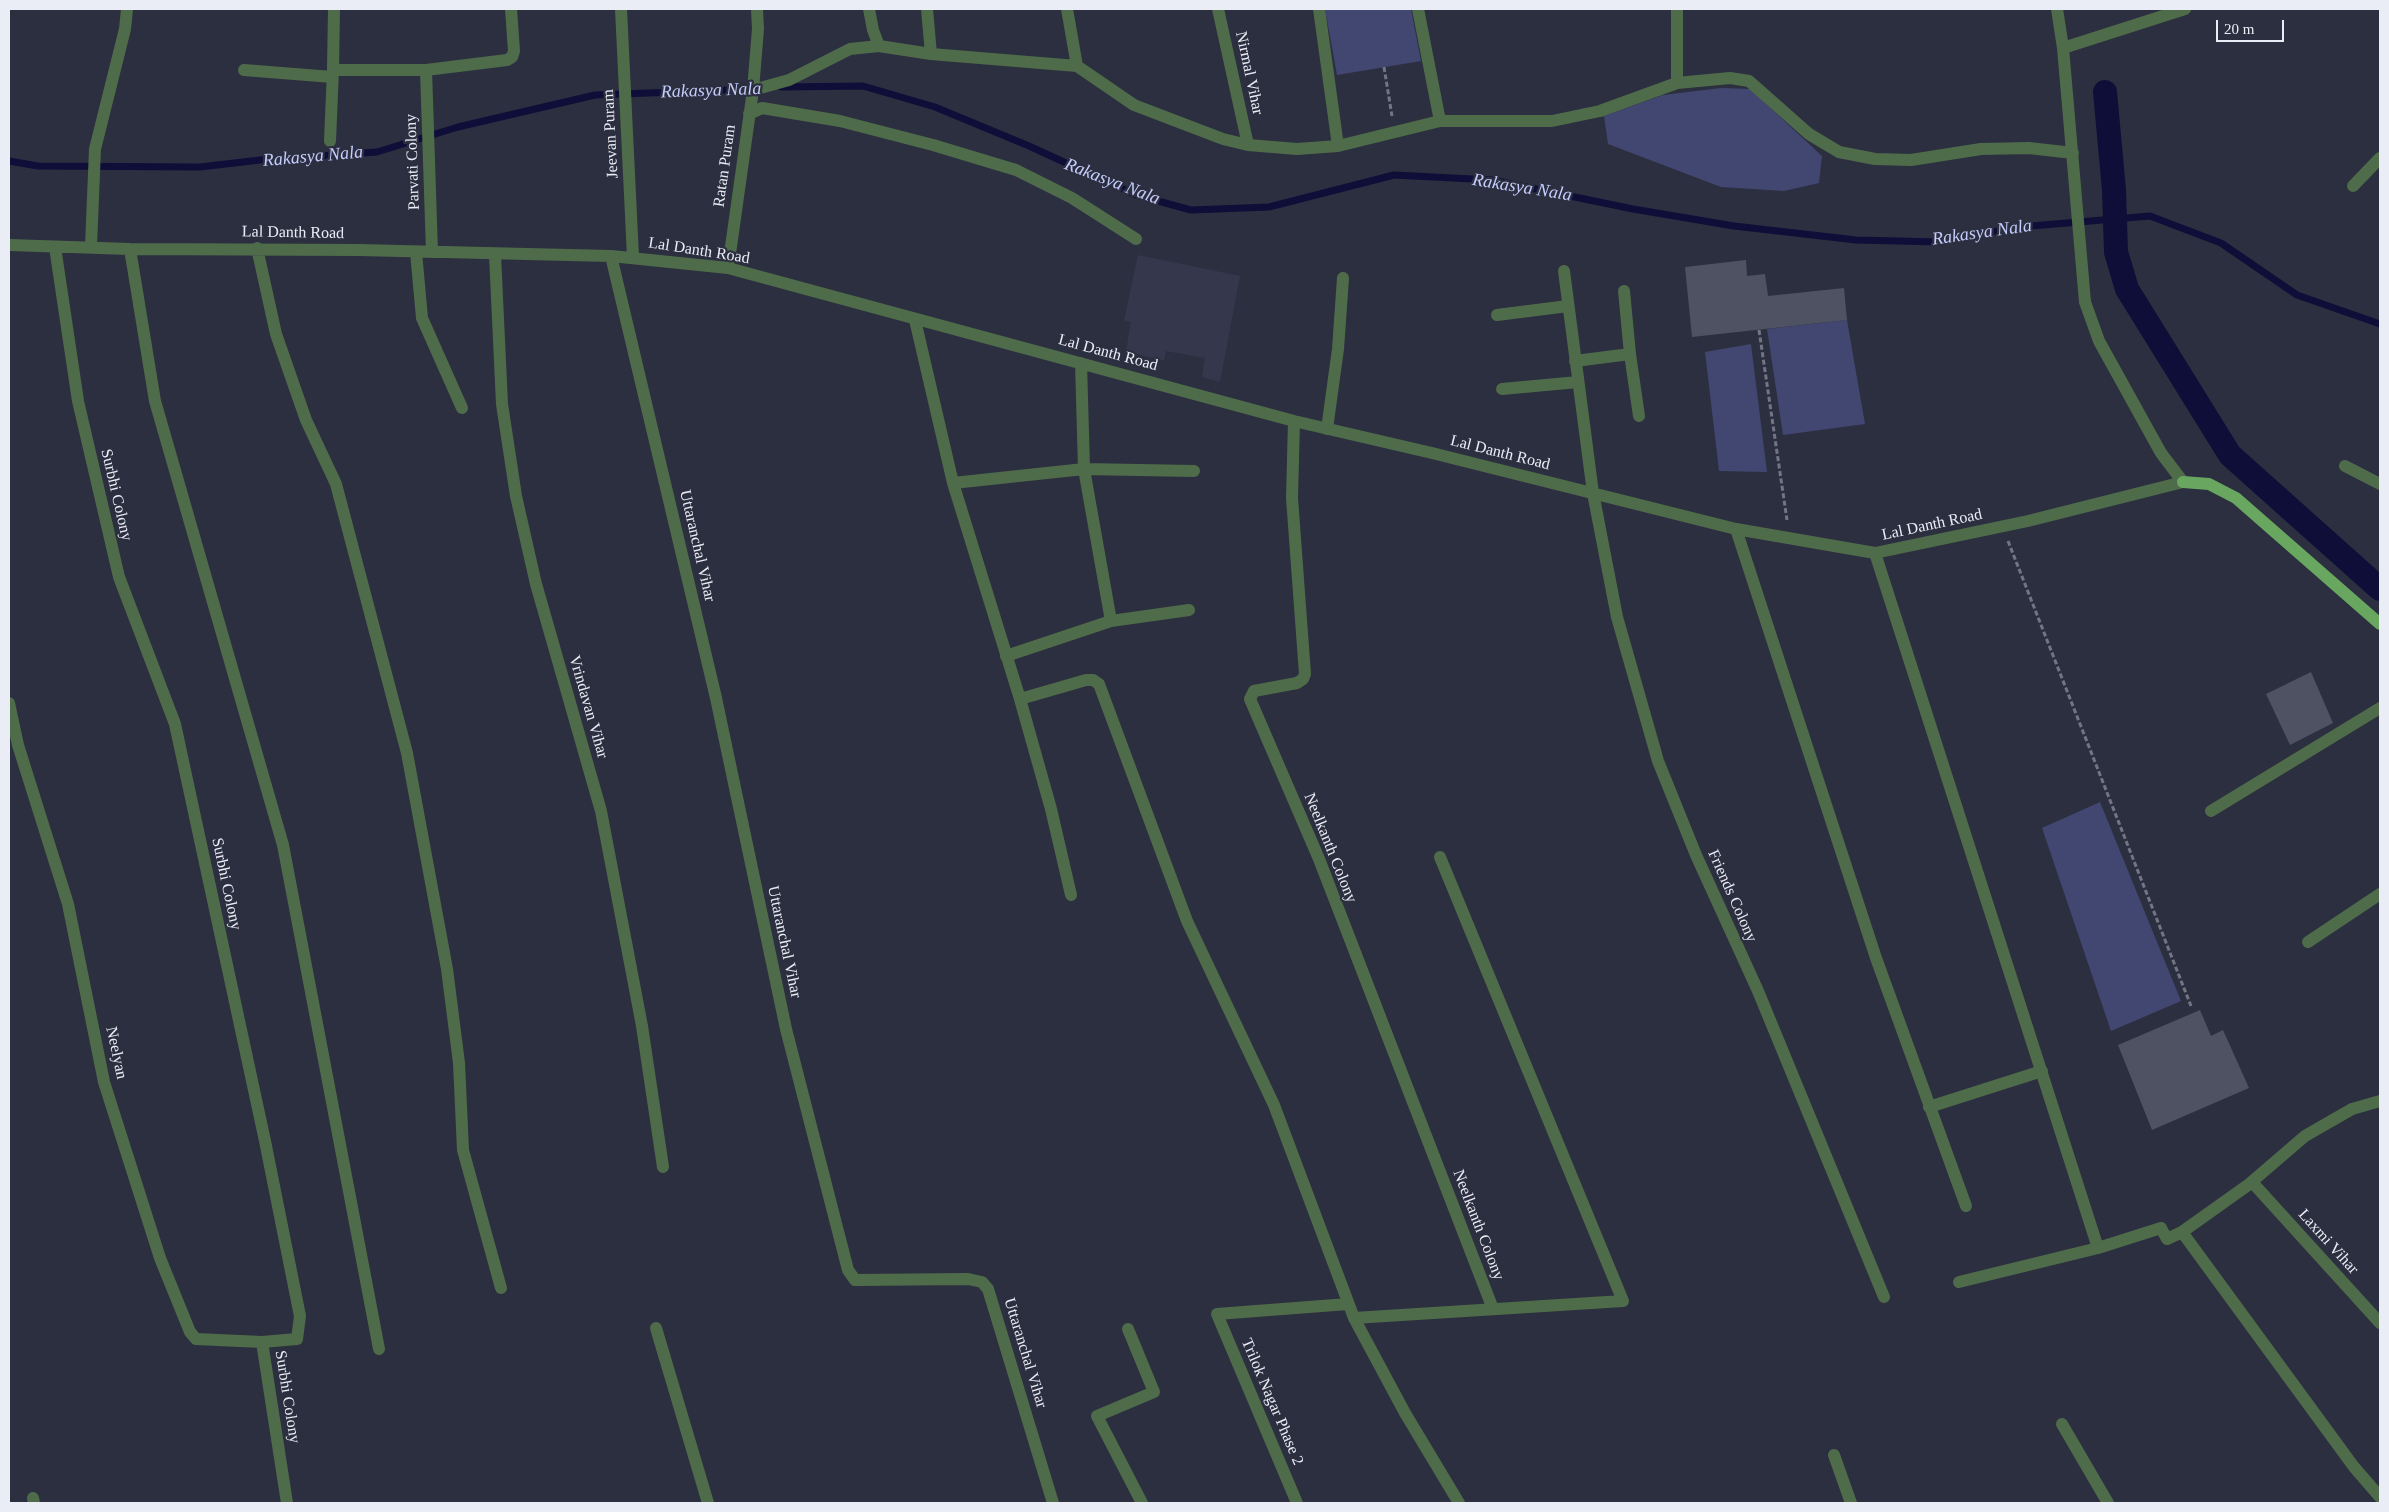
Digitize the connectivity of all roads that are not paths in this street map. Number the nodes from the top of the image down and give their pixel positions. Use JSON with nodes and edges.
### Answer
{"nodes":[{"id":1,"x":127,"y":9,"type":"edge"},
{"id":2,"x":334,"y":9,"type":"edge"},
{"id":3,"x":511,"y":9,"type":"edge"},
{"id":4,"x":621,"y":9,"type":"edge"},
{"id":5,"x":757,"y":9,"type":"edge"},
{"id":6,"x":869,"y":9,"type":"edge"},
{"id":7,"x":927,"y":9,"type":"edge"},
{"id":8,"x":1067,"y":9,"type":"edge"},
{"id":9,"x":1218,"y":9,"type":"edge"},
{"id":10,"x":1319,"y":9,"type":"edge"},
{"id":11,"x":1418,"y":9,"type":"edge"},
{"id":12,"x":1677,"y":9,"type":"edge"},
{"id":13,"x":2057,"y":9,"type":"edge"},
{"id":14,"x":2185,"y":9,"type":"edge"},
{"id":15,"x":878,"y":46,"type":"junction"},
{"id":16,"x":2063,"y":48,"type":"junction"},
{"id":17,"x":931,"y":54,"type":"junction"},
{"id":18,"x":1077,"y":66,"type":"junction"},
{"id":19,"x":244,"y":70,"type":"dead end"},
{"id":20,"x":426,"y":70,"type":"junction"},
{"id":21,"x":333,"y":74,"type":"junction"},
{"id":22,"x":1677,"y":83,"type":"junction"},
{"id":23,"x":753,"y":90,"type":"junction"},
{"id":24,"x":749,"y":114,"type":"junction"},
{"id":25,"x":1440,"y":121,"type":"junction"},
{"id":26,"x":330,"y":141,"type":"dead end"},
{"id":27,"x":1248,"y":145,"type":"junction"},
{"id":28,"x":1338,"y":146,"type":"junction"},
{"id":29,"x":2073,"y":153,"type":"junction"},
{"id":30,"x":2380,"y":158,"type":"edge"},
{"id":31,"x":2353,"y":186,"type":"dead end"},
{"id":32,"x":1136,"y":239,"type":"dead end"},
{"id":33,"x":9,"y":245,"type":"edge"},
{"id":34,"x":91,"y":246,"type":"junction"},
{"id":35,"x":55,"y":247,"type":"junction"},
{"id":36,"x":257,"y":248,"type":"junction"},
{"id":37,"x":130,"y":249,"type":"junction"},
{"id":38,"x":416,"y":252,"type":"junction"},
{"id":39,"x":432,"y":252,"type":"junction"},
{"id":40,"x":495,"y":254,"type":"junction"},
{"id":41,"x":611,"y":256,"type":"junction"},
{"id":42,"x":633,"y":257,"type":"junction"},
{"id":43,"x":728,"y":268,"type":"junction"},
{"id":44,"x":1564,"y":270,"type":"dead end"},
{"id":45,"x":1343,"y":278,"type":"dead end"},
{"id":46,"x":1624,"y":291,"type":"dead end"},
{"id":47,"x":1568,"y":306,"type":"junction"},
{"id":48,"x":1497,"y":315,"type":"dead end"},
{"id":49,"x":914,"y":320,"type":"junction"},
{"id":50,"x":1630,"y":354,"type":"junction"},
{"id":51,"x":1575,"y":361,"type":"junction"},
{"id":52,"x":1080,"y":363,"type":"junction"},
{"id":53,"x":1578,"y":382,"type":"junction"},
{"id":54,"x":1502,"y":389,"type":"dead end"},
{"id":55,"x":462,"y":408,"type":"dead end"},
{"id":56,"x":1639,"y":416,"type":"dead end"},
{"id":57,"x":1294,"y":421,"type":"junction"},
{"id":58,"x":1327,"y":429,"type":"junction"},
{"id":59,"x":2344,"y":466,"type":"dead end"},
{"id":60,"x":1084,"y":469,"type":"junction"},
{"id":61,"x":1194,"y":471,"type":"dead end"},
{"id":62,"x":2183,"y":482,"type":"junction"},
{"id":63,"x":953,"y":483,"type":"junction"},
{"id":64,"x":2380,"y":484,"type":"edge"},
{"id":65,"x":1593,"y":493,"type":"junction"},
{"id":66,"x":1736,"y":529,"type":"junction"},
{"id":67,"x":1875,"y":553,"type":"junction"},
{"id":68,"x":1189,"y":610,"type":"dead end"},
{"id":69,"x":1111,"y":621,"type":"junction"},
{"id":70,"x":2380,"y":624,"type":"edge"},
{"id":71,"x":1006,"y":656,"type":"junction"},
{"id":72,"x":1020,"y":700,"type":"junction"},
{"id":73,"x":9,"y":703,"type":"edge"},
{"id":74,"x":2380,"y":708,"type":"edge"},
{"id":75,"x":2211,"y":811,"type":"dead end"},
{"id":76,"x":1440,"y":857,"type":"dead end"},
{"id":77,"x":1071,"y":895,"type":"dead end"},
{"id":78,"x":2379,"y":898,"type":"edge"},
{"id":79,"x":2308,"y":942,"type":"dead end"},
{"id":80,"x":2042,"y":1071,"type":"junction"},
{"id":81,"x":2380,"y":1100,"type":"edge"},
{"id":82,"x":1929,"y":1107,"type":"junction"},
{"id":83,"x":663,"y":1167,"type":"dead end"},
{"id":84,"x":2252,"y":1182,"type":"junction"},
{"id":85,"x":1966,"y":1206,"type":"dead end"},
{"id":86,"x":2182,"y":1232,"type":"junction"},
{"id":87,"x":2098,"y":1248,"type":"junction"},
{"id":88,"x":1959,"y":1282,"type":"dead end"},
{"id":89,"x":501,"y":1288,"type":"dead end"},
{"id":90,"x":1884,"y":1297,"type":"dead end"},
{"id":91,"x":1348,"y":1304,"type":"junction"},
{"id":92,"x":1493,"y":1309,"type":"junction"},
{"id":93,"x":1354,"y":1318,"type":"junction"},
{"id":94,"x":2380,"y":1324,"type":"edge"},
{"id":95,"x":656,"y":1328,"type":"dead end"},
{"id":96,"x":1128,"y":1329,"type":"dead end"},
{"id":97,"x":262,"y":1342,"type":"junction"},
{"id":98,"x":379,"y":1349,"type":"dead end"},
{"id":99,"x":2062,"y":1424,"type":"dead end"},
{"id":100,"x":1834,"y":1454,"type":"dead end"},
{"id":101,"x":2380,"y":1497,"type":"edge"},
{"id":102,"x":287,"y":1503,"type":"edge"},
{"id":103,"x":708,"y":1503,"type":"edge"},
{"id":104,"x":1053,"y":1503,"type":"edge"},
{"id":105,"x":1142,"y":1503,"type":"edge"},
{"id":106,"x":1297,"y":1503,"type":"edge"},
{"id":107,"x":1459,"y":1503,"type":"edge"},
{"id":108,"x":1851,"y":1503,"type":"edge"},
{"id":109,"x":2107,"y":1503,"type":"edge"}],
"edges":[{"from":1,"to":34,"type":"street"},
{"from":2,"to":21,"type":"street"},
{"from":3,"to":20,"type":"street"},
{"from":4,"to":42,"type":"street","name":"Jeevan Puram"},
{"from":5,"to":23,"type":"street","name":"Ratan Puram"},
{"from":6,"to":15,"type":"street"},
{"from":7,"to":17,"type":"street"},
{"from":8,"to":18,"type":"street"},
{"from":9,"to":27,"type":"street","name":"Nirmal Vihar"},
{"from":10,"to":28,"type":"street"},
{"from":11,"to":25,"type":"street"},
{"from":12,"to":22,"type":"street"},
{"from":13,"to":16,"type":"street"},
{"from":14,"to":16,"type":"street"},
{"from":15,"to":17,"type":"street"},
{"from":15,"to":23,"type":"street"},
{"from":16,"to":29,"type":"street"},
{"from":17,"to":18,"type":"street"},
{"from":18,"to":27,"type":"street"},
{"from":19,"to":21,"type":"street"},
{"from":20,"to":21,"type":"street"},
{"from":20,"to":39,"type":"street","name":"Parvati Colony"},
{"from":21,"to":26,"type":"street"},
{"from":22,"to":25,"type":"street"},
{"from":22,"to":29,"type":"street"},
{"from":23,"to":24,"type":"street","name":"Ratan Puram"},
{"from":24,"to":32,"type":"street"},
{"from":24,"to":43,"type":"street","name":"Ratan Puram"},
{"from":25,"to":28,"type":"street"},
{"from":27,"to":28,"type":"street"},
{"from":29,"to":62,"type":"street"},
{"from":30,"to":31,"type":"street"},
{"from":33,"to":35,"type":"street","name":"Lal Danth Road"},
{"from":34,"to":35,"type":"street","name":"Lal Danth Road"},
{"from":34,"to":37,"type":"street","name":"Lal Danth Road"},
{"from":35,"to":97,"type":"street","name":"Surbhi Colony"},
{"from":36,"to":37,"type":"street","name":"Lal Danth Road"},
{"from":36,"to":38,"type":"street","name":"Lal Danth Road"},
{"from":36,"to":89,"type":"street"},
{"from":37,"to":98,"type":"street"},
{"from":38,"to":39,"type":"street","name":"Lal Danth Road"},
{"from":38,"to":55,"type":"street"},
{"from":39,"to":40,"type":"street","name":"Lal Danth Road"},
{"from":40,"to":41,"type":"street","name":"Lal Danth Road"},
{"from":40,"to":83,"type":"street","name":"Vrindavan Vihar"},
{"from":41,"to":42,"type":"street","name":"Lal Danth Road"},
{"from":41,"to":104,"type":"street","name":"Uttaranchal Vihar"},
{"from":42,"to":43,"type":"street","name":"Lal Danth Road"},
{"from":43,"to":49,"type":"street","name":"Lal Danth Road"},
{"from":44,"to":47,"type":"street","name":"Friends Colony"},
{"from":45,"to":58,"type":"street"},
{"from":46,"to":50,"type":"street"},
{"from":47,"to":48,"type":"street"},
{"from":47,"to":51,"type":"street","name":"Friends Colony"},
{"from":49,"to":52,"type":"street","name":"Lal Danth Road"},
{"from":49,"to":63,"type":"street"},
{"from":50,"to":51,"type":"street"},
{"from":50,"to":56,"type":"street"},
{"from":51,"to":53,"type":"street","name":"Friends Colony"},
{"from":52,"to":57,"type":"street","name":"Lal Danth Road"},
{"from":52,"to":60,"type":"street"},
{"from":53,"to":54,"type":"street"},
{"from":53,"to":65,"type":"street","name":"Friends Colony"},
{"from":57,"to":58,"type":"street","name":"Lal Danth Road"},
{"from":57,"to":92,"type":"street","name":"Neelkanth Colony"},
{"from":58,"to":65,"type":"street","name":"Lal Danth Road"},
{"from":59,"to":64,"type":"street"},
{"from":60,"to":61,"type":"street"},
{"from":60,"to":63,"type":"street"},
{"from":60,"to":69,"type":"street"},
{"from":62,"to":67,"type":"street","name":"Lal Danth Road"},
{"from":62,"to":70,"type":"main road"},
{"from":63,"to":71,"type":"street"},
{"from":65,"to":66,"type":"street","name":"Lal Danth Road"},
{"from":65,"to":90,"type":"street","name":"Friends Colony"},
{"from":66,"to":67,"type":"street","name":"Lal Danth Road"},
{"from":66,"to":82,"type":"street"},
{"from":67,"to":80,"type":"street"},
{"from":68,"to":69,"type":"street"},
{"from":69,"to":71,"type":"street"},
{"from":71,"to":72,"type":"street"},
{"from":72,"to":77,"type":"street"},
{"from":72,"to":91,"type":"street"},
{"from":73,"to":97,"type":"street","name":"Neelyan"},
{"from":74,"to":75,"type":"street"},
{"from":76,"to":92,"type":"street"},
{"from":78,"to":79,"type":"street"},
{"from":80,"to":82,"type":"street"},
{"from":80,"to":87,"type":"street"},
{"from":81,"to":84,"type":"street"},
{"from":82,"to":85,"type":"street"},
{"from":84,"to":86,"type":"street"},
{"from":84,"to":94,"type":"street","name":"Laxmi Vihar"},
{"from":86,"to":87,"type":"street"},
{"from":86,"to":101,"type":"street"},
{"from":87,"to":88,"type":"street"},
{"from":91,"to":93,"type":"street"},
{"from":91,"to":106,"type":"street","name":"Trilok Nagar Phase 2"},
{"from":92,"to":93,"type":"street"},
{"from":93,"to":107,"type":"street"},
{"from":95,"to":103,"type":"street"},
{"from":96,"to":105,"type":"street"},
{"from":97,"to":102,"type":"street","name":"Surbhi Colony"},
{"from":99,"to":109,"type":"street"},
{"from":100,"to":108,"type":"street"}]}
